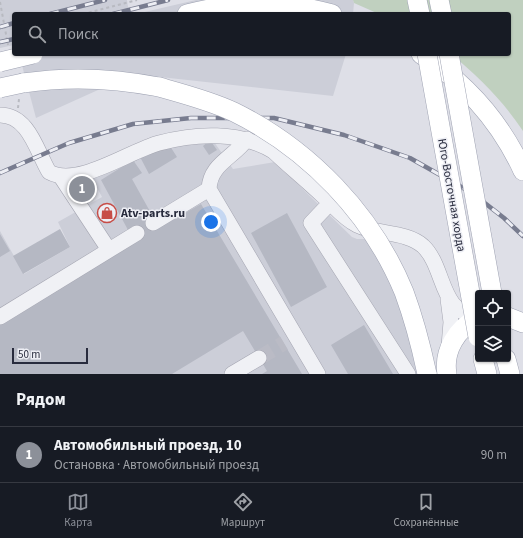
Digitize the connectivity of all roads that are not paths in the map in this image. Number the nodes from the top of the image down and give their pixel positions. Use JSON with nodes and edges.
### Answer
{"nodes":[{"id":1,"x":417,"y":0,"type":"edge"},
{"id":2,"x":439,"y":0,"type":"edge"},
{"id":3,"x":196,"y":12,"type":"edge"},
{"id":4,"x":324,"y":12,"type":"edge"},
{"id":5,"x":420,"y":12,"type":"edge"},
{"id":6,"x":442,"y":12,"type":"edge"},
{"id":7,"x":25,"y":56,"type":"edge"},
{"id":8,"x":424,"y":56,"type":"edge"},
{"id":9,"x":427,"y":56,"type":"edge"},
{"id":10,"x":449,"y":56,"type":"edge"},
{"id":11,"x":0,"y":62,"type":"edge"},
{"id":12,"x":0,"y":88,"type":"edge"},
{"id":13,"x":0,"y":114,"type":"edge"},
{"id":14,"x":247,"y":139,"type":"junction"},
{"id":15,"x":523,"y":171,"type":"edge"},
{"id":16,"x":61,"y":177,"type":"junction"},
{"id":17,"x":209,"y":189,"type":"junction"},
{"id":18,"x":330,"y":203,"type":"junction"},
{"id":19,"x":153,"y":223,"type":"dead end"},
{"id":20,"x":137,"y":233,"type":"dead end"},
{"id":21,"x":109,"y":250,"type":"junction"},
{"id":22,"x":491,"y":290,"type":"edge"},
{"id":23,"x":448,"y":296,"type":"junction"},
{"id":24,"x":475,"y":316,"type":"edge"},
{"id":25,"x":0,"y":317,"type":"edge"},
{"id":26,"x":511,"y":318,"type":"edge"},
{"id":27,"x":475,"y":319,"type":"edge"},
{"id":28,"x":523,"y":323,"type":"edge"},
{"id":29,"x":476,"y":326,"type":"edge"},
{"id":30,"x":259,"y":358,"type":"tunnel mouth"},
{"id":31,"x":483,"y":362,"type":"edge"},
{"id":32,"x":507,"y":362,"type":"edge"},
{"id":33,"x":447,"y":366,"type":"edge"},
{"id":34,"x":232,"y":374,"type":"edge"},
{"id":35,"x":318,"y":374,"type":"edge"},
{"id":36,"x":408,"y":374,"type":"edge"},
{"id":37,"x":427,"y":374,"type":"edge"},
{"id":38,"x":486,"y":374,"type":"edge"},
{"id":39,"x":510,"y":374,"type":"edge"}],
"edges":[{"from":1,"to":5,"type":"main road"},
{"from":2,"to":6,"type":"main road"},
{"from":3,"to":4,"type":"main road"},
{"from":7,"to":11,"type":"main road","bridge":true},
{"from":8,"to":15,"type":"main road"},
{"from":9,"to":29,"type":"main road","name":"Юго-Восточная хорда","bridge":true},
{"from":10,"to":22,"type":"main road","name":"Юго-Восточная хорда","bridge":true},
{"from":12,"to":37,"type":"main road","bridge":true},
{"from":13,"to":16,"type":"street"},
{"from":14,"to":16,"type":"street"},
{"from":14,"to":17,"type":"street"},
{"from":14,"to":18,"type":"street"},
{"from":16,"to":21,"type":"street"},
{"from":17,"to":19,"type":"street"},
{"from":17,"to":35,"type":"street"},
{"from":18,"to":23,"type":"street"},
{"from":18,"to":36,"type":"street"},
{"from":20,"to":21,"type":"street"},
{"from":21,"to":25,"type":"street"},
{"from":23,"to":24,"type":"street"},
{"from":23,"to":33,"type":"street"},
{"from":26,"to":28,"type":"main road"},
{"from":27,"to":33,"type":"main road"},
{"from":30,"to":34,"type":"street"},
{"from":31,"to":38,"type":"main road"},
{"from":32,"to":39,"type":"main road"}]}
